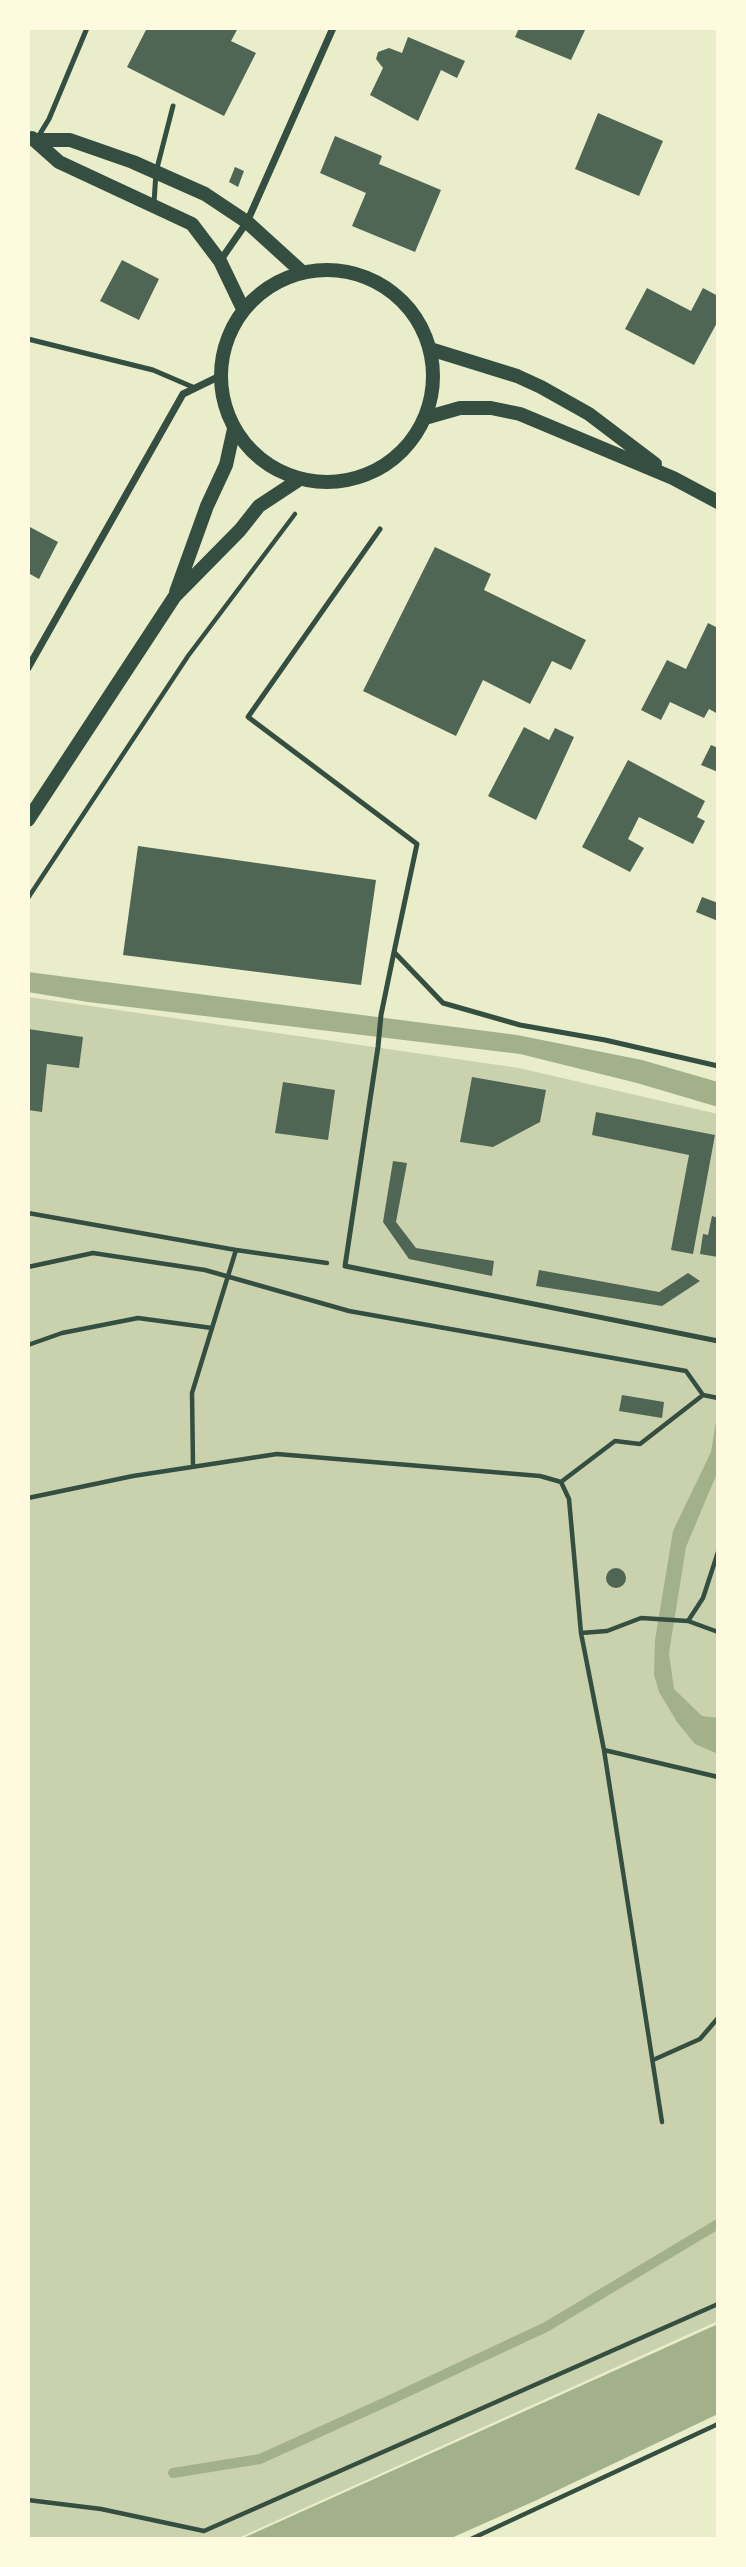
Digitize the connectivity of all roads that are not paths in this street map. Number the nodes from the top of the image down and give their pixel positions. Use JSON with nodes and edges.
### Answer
{"nodes":[{"id":1,"x":87,"y":28,"type":"edge"},
{"id":2,"x":333,"y":28,"type":"edge"},
{"id":3,"x":173,"y":106,"type":"dead end"},
{"id":4,"x":32,"y":138,"type":"edge"},
{"id":5,"x":156,"y":172,"type":"junction"},
{"id":6,"x":154,"y":206,"type":"junction"},
{"id":7,"x":247,"y":222,"type":"junction"},
{"id":8,"x":219,"y":261,"type":"junction"},
{"id":9,"x":302,"y":272,"type":"junction"},
{"id":10,"x":243,"y":309,"type":"junction"},
{"id":11,"x":28,"y":340,"type":"edge"},
{"id":12,"x":430,"y":349,"type":"junction"},
{"id":13,"x":220,"y":376,"type":"junction"},
{"id":14,"x":195,"y":388,"type":"junction"},
{"id":15,"x":425,"y":418,"type":"junction"},
{"id":16,"x":234,"y":429,"type":"junction"},
{"id":17,"x":673,"y":478,"type":"junction"},
{"id":18,"x":300,"y":479,"type":"junction"},
{"id":19,"x":718,"y":502,"type":"edge"},
{"id":20,"x":380,"y":529,"type":"dead end"},
{"id":21,"x":175,"y":596,"type":"junction"},
{"id":22,"x":28,"y":668,"type":"edge"},
{"id":23,"x":28,"y":820,"type":"edge"},
{"id":24,"x":394,"y":952,"type":"junction"},
{"id":25,"x":718,"y":1066,"type":"edge"},
{"id":26,"x":718,"y":1341,"type":"edge"}],
"edges":[{"from":1,"to":4,"type":"lane"},
{"from":2,"to":7,"type":"street"},
{"from":3,"to":5,"type":"lane"},
{"from":4,"to":5,"type":"main road"},
{"from":4,"to":6,"type":"main road"},
{"from":5,"to":6,"type":"lane"},
{"from":5,"to":7,"type":"main road"},
{"from":6,"to":8,"type":"main road"},
{"from":7,"to":8,"type":"street"},
{"from":7,"to":9,"type":"main road"},
{"from":8,"to":10,"type":"main road"},
{"from":9,"to":10,"type":"main road"},
{"from":9,"to":12,"type":"main road"},
{"from":10,"to":13,"type":"main road"},
{"from":11,"to":14,"type":"lane"},
{"from":12,"to":15,"type":"main road"},
{"from":12,"to":17,"type":"main road"},
{"from":13,"to":14,"type":"street"},
{"from":13,"to":16,"type":"main road"},
{"from":14,"to":22,"type":"street"},
{"from":15,"to":17,"type":"main road"},
{"from":15,"to":18,"type":"main road"},
{"from":16,"to":18,"type":"main road"},
{"from":16,"to":21,"type":"main road"},
{"from":17,"to":19,"type":"main road"},
{"from":18,"to":21,"type":"main road"},
{"from":20,"to":24,"type":"lane"},
{"from":21,"to":23,"type":"main road"},
{"from":24,"to":25,"type":"lane"},
{"from":24,"to":26,"type":"lane"}]}
